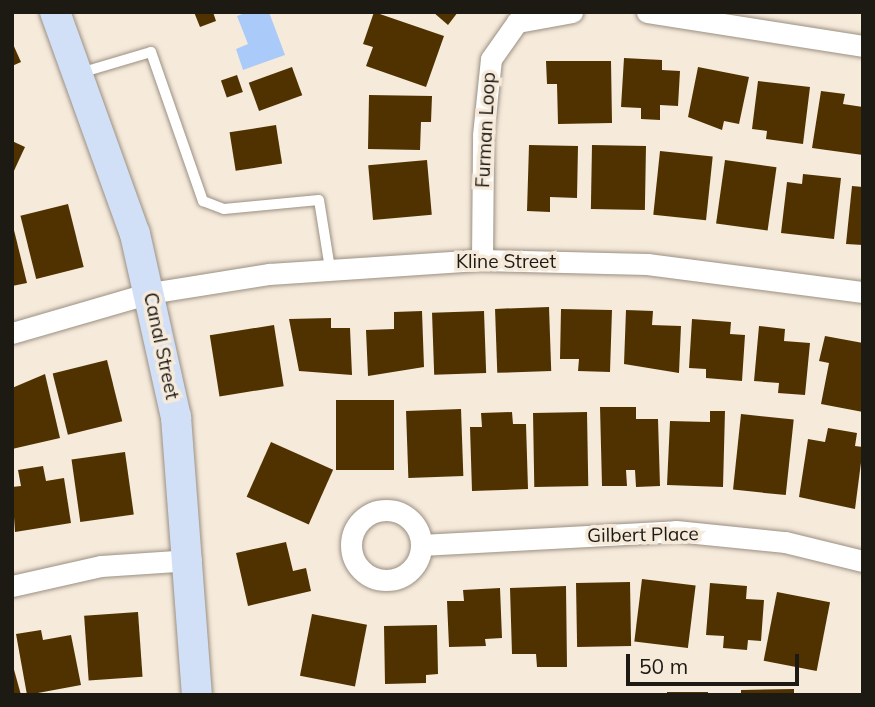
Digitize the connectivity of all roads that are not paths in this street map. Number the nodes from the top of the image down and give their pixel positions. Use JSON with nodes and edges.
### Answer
{"nodes":[{"id":1,"x":55,"y":12,"type":"edge"},
{"id":2,"x":572,"y":12,"type":"edge"},
{"id":3,"x":647,"y":12,"type":"edge"},
{"id":4,"x":863,"y":46,"type":"edge"},
{"id":5,"x":80,"y":73,"type":"junction"},
{"id":6,"x":482,"y":260,"type":"junction"},
{"id":7,"x":330,"y":269,"type":"junction"},
{"id":8,"x":863,"y":292,"type":"edge"},
{"id":9,"x":150,"y":293,"type":"junction"},
{"id":10,"x":12,"y":333,"type":"edge"},
{"id":11,"x":421,"y":545,"type":"dead end"},
{"id":12,"x":191,"y":560,"type":"junction"},
{"id":13,"x":863,"y":561,"type":"edge"},
{"id":14,"x":12,"y":586,"type":"edge"},
{"id":15,"x":197,"y":695,"type":"edge"}],
"edges":[{"from":1,"to":5,"type":"street","name":"Canal Street"},
{"from":2,"to":6,"type":"street","name":"Furman Loop"},
{"from":3,"to":4,"type":"street"},
{"from":5,"to":7,"type":"lane"},
{"from":5,"to":9,"type":"street","name":"Canal Street"},
{"from":6,"to":7,"type":"street","name":"Kline Street"},
{"from":6,"to":8,"type":"street","name":"Kline Street"},
{"from":7,"to":9,"type":"street","name":"Kline Street"},
{"from":9,"to":10,"type":"street","name":"Kline Street"},
{"from":9,"to":12,"type":"street","name":"Canal Street"},
{"from":11,"to":13,"type":"street","name":"Gilbert Place"},
{"from":12,"to":14,"type":"street"},
{"from":12,"to":15,"type":"street","name":"Canal Street"}]}
